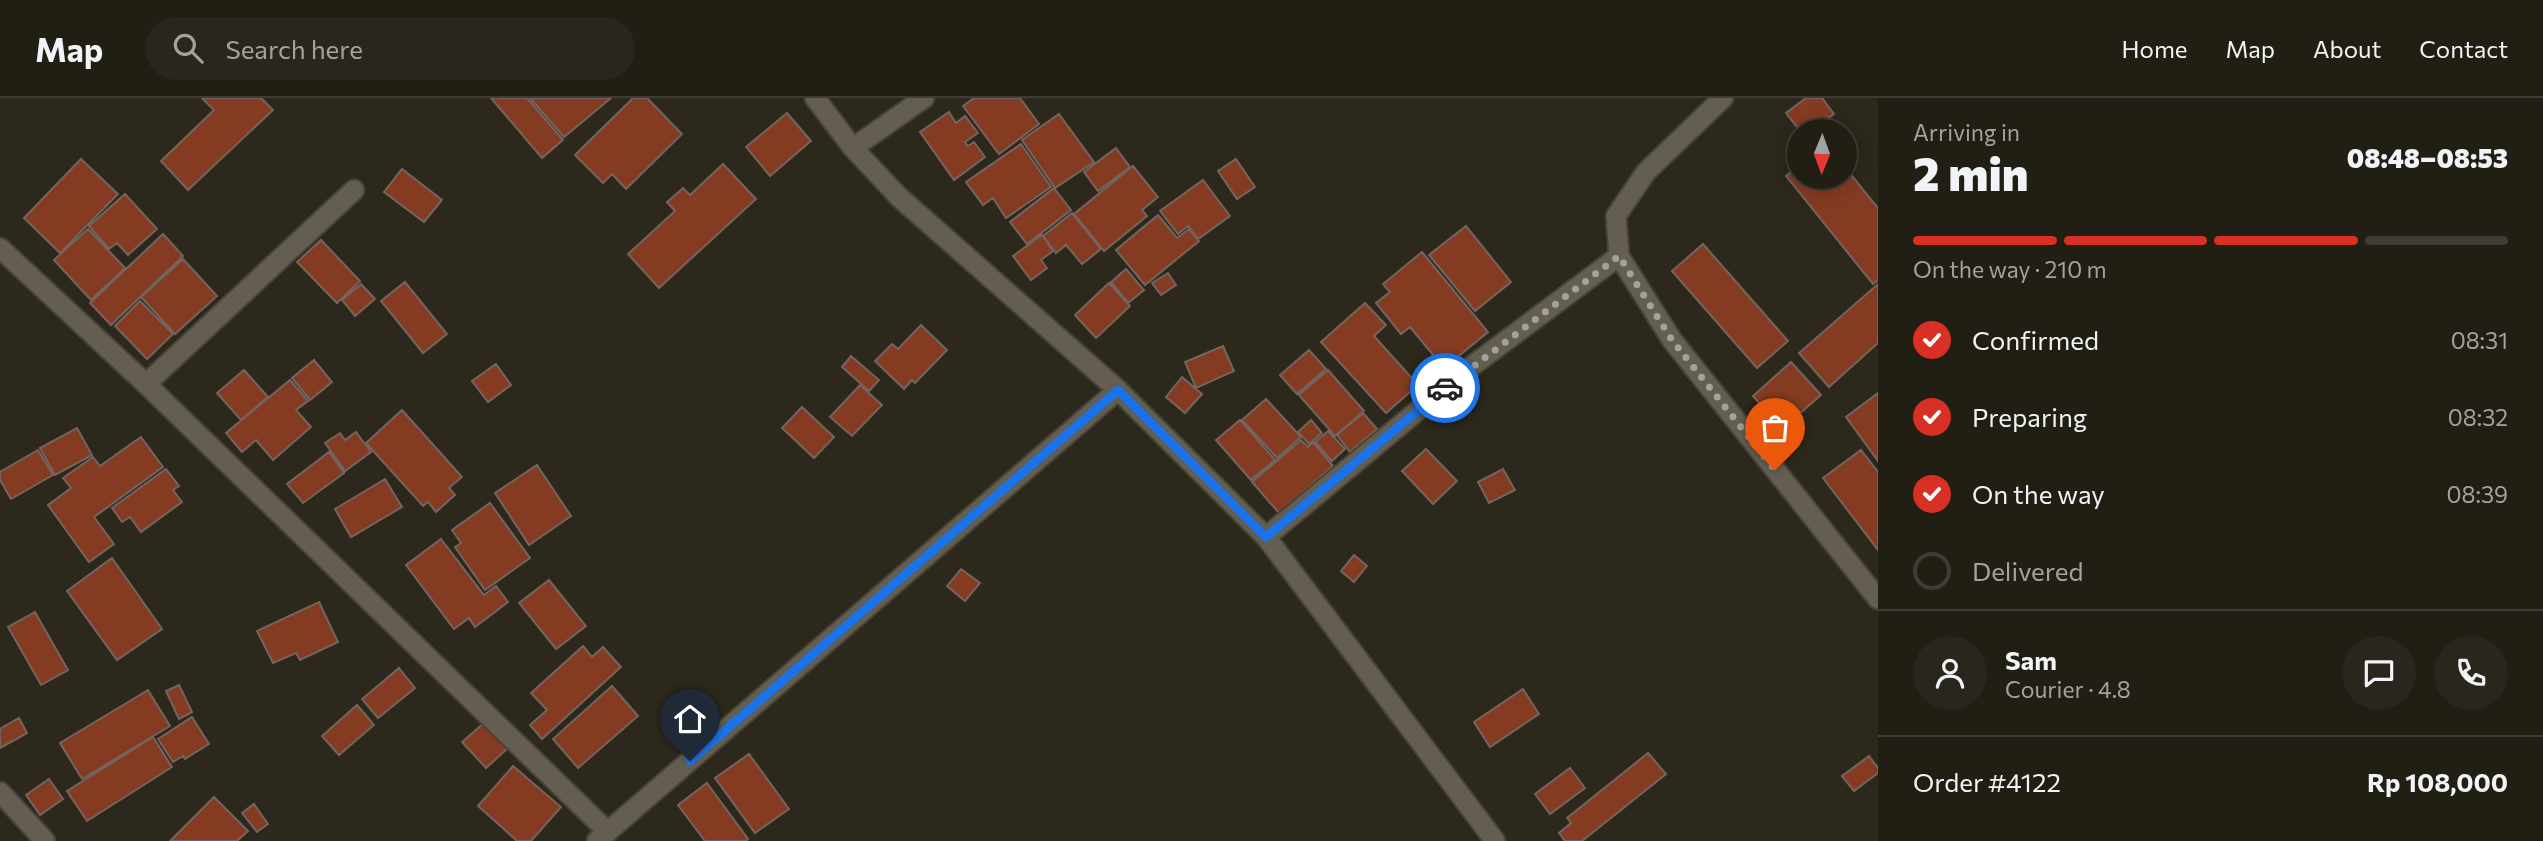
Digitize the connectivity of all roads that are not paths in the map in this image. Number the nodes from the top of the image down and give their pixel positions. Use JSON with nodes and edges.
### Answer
{"nodes":[{"id":1,"x":815,"y":98,"type":"edge"},
{"id":2,"x":924,"y":98,"type":"edge"},
{"id":3,"x":1723,"y":98,"type":"edge"},
{"id":4,"x":853,"y":148,"type":"junction"},
{"id":5,"x":354,"y":190,"type":"dead end"},
{"id":6,"x":0,"y":248,"type":"edge"},
{"id":7,"x":1619,"y":256,"type":"junction"},
{"id":8,"x":146,"y":384,"type":"junction"},
{"id":9,"x":1118,"y":390,"type":"junction"},
{"id":10,"x":1266,"y":537,"type":"junction"},
{"id":11,"x":1878,"y":599,"type":"edge"},
{"id":12,"x":0,"y":792,"type":"edge"},
{"id":13,"x":603,"y":837,"type":"edge"},
{"id":14,"x":45,"y":841,"type":"edge"},
{"id":15,"x":1495,"y":841,"type":"edge"}],
"edges":[{"from":1,"to":4,"type":"street"},
{"from":2,"to":4,"type":"street"},
{"from":3,"to":7,"type":"street"},
{"from":4,"to":9,"type":"street"},
{"from":5,"to":8,"type":"street"},
{"from":6,"to":8,"type":"street"},
{"from":7,"to":10,"type":"street"},
{"from":7,"to":11,"type":"street"},
{"from":8,"to":13,"type":"street"},
{"from":9,"to":10,"type":"street"},
{"from":9,"to":13,"type":"street"},
{"from":10,"to":15,"type":"street"},
{"from":12,"to":14,"type":"street"}]}
